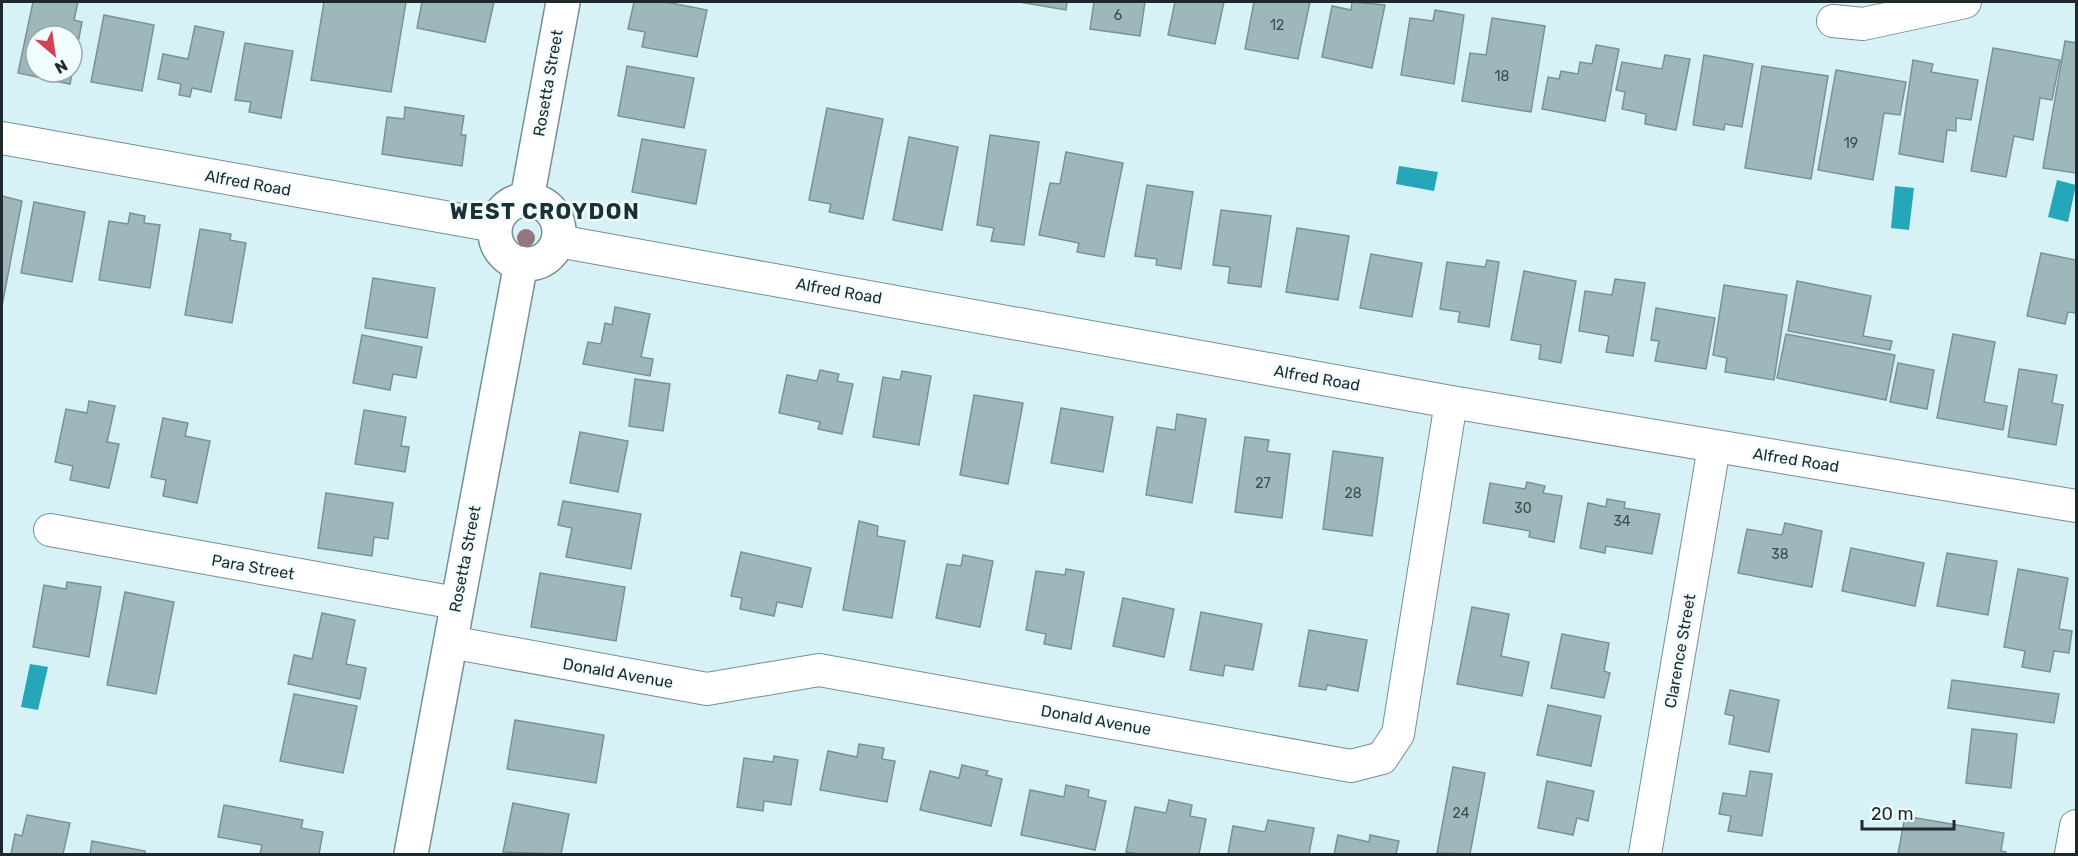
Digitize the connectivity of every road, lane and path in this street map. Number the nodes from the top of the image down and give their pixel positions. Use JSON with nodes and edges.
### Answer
{"nodes":[{"id":1,"x":563,"y":2,"type":"edge"},
{"id":2,"x":1965,"y":2,"type":"edge"},
{"id":3,"x":1833,"y":21,"type":"dead end"},
{"id":4,"x":2,"y":138,"type":"edge"},
{"id":5,"x":527,"y":199,"type":"junction"},
{"id":6,"x":495,"y":226,"type":"junction"},
{"id":7,"x":558,"y":241,"type":"junction"},
{"id":8,"x":521,"y":263,"type":"junction"},
{"id":9,"x":1451,"y":402,"type":"junction"},
{"id":10,"x":1714,"y":447,"type":"junction"},
{"id":11,"x":2076,"y":506,"type":"edge"},
{"id":12,"x":50,"y":530,"type":"dead end"},
{"id":13,"x":456,"y":603,"type":"junction"},
{"id":14,"x":450,"y":642,"type":"junction"},
{"id":15,"x":2076,"y":826,"type":"edge"},
{"id":16,"x":411,"y":855,"type":"edge"},
{"id":17,"x":1645,"y":855,"type":"edge"},
{"id":18,"x":2072,"y":855,"type":"edge"}],
"edges":[{"from":1,"to":5,"type":"street","name":"Rosetta Street"},
{"from":2,"to":3,"type":"street"},
{"from":4,"to":6,"type":"street","name":"Alfred Road"},
{"from":5,"to":6,"type":"street"},
{"from":5,"to":7,"type":"street"},
{"from":6,"to":8,"type":"street"},
{"from":7,"to":8,"type":"street"},
{"from":7,"to":9,"type":"street","name":"Alfred Road"},
{"from":8,"to":13,"type":"street","name":"Rosetta Street"},
{"from":9,"to":10,"type":"street","name":"Alfred Road"},
{"from":9,"to":14,"type":"street","name":"Donald Avenue"},
{"from":10,"to":11,"type":"street","name":"Alfred Road"},
{"from":10,"to":17,"type":"street","name":"Clarence Street"},
{"from":12,"to":13,"type":"street","name":"Para Street"},
{"from":13,"to":14,"type":"street","name":"Rosetta Street"},
{"from":14,"to":16,"type":"street","name":"Rosetta Street"},
{"from":15,"to":18,"type":"street"}]}
